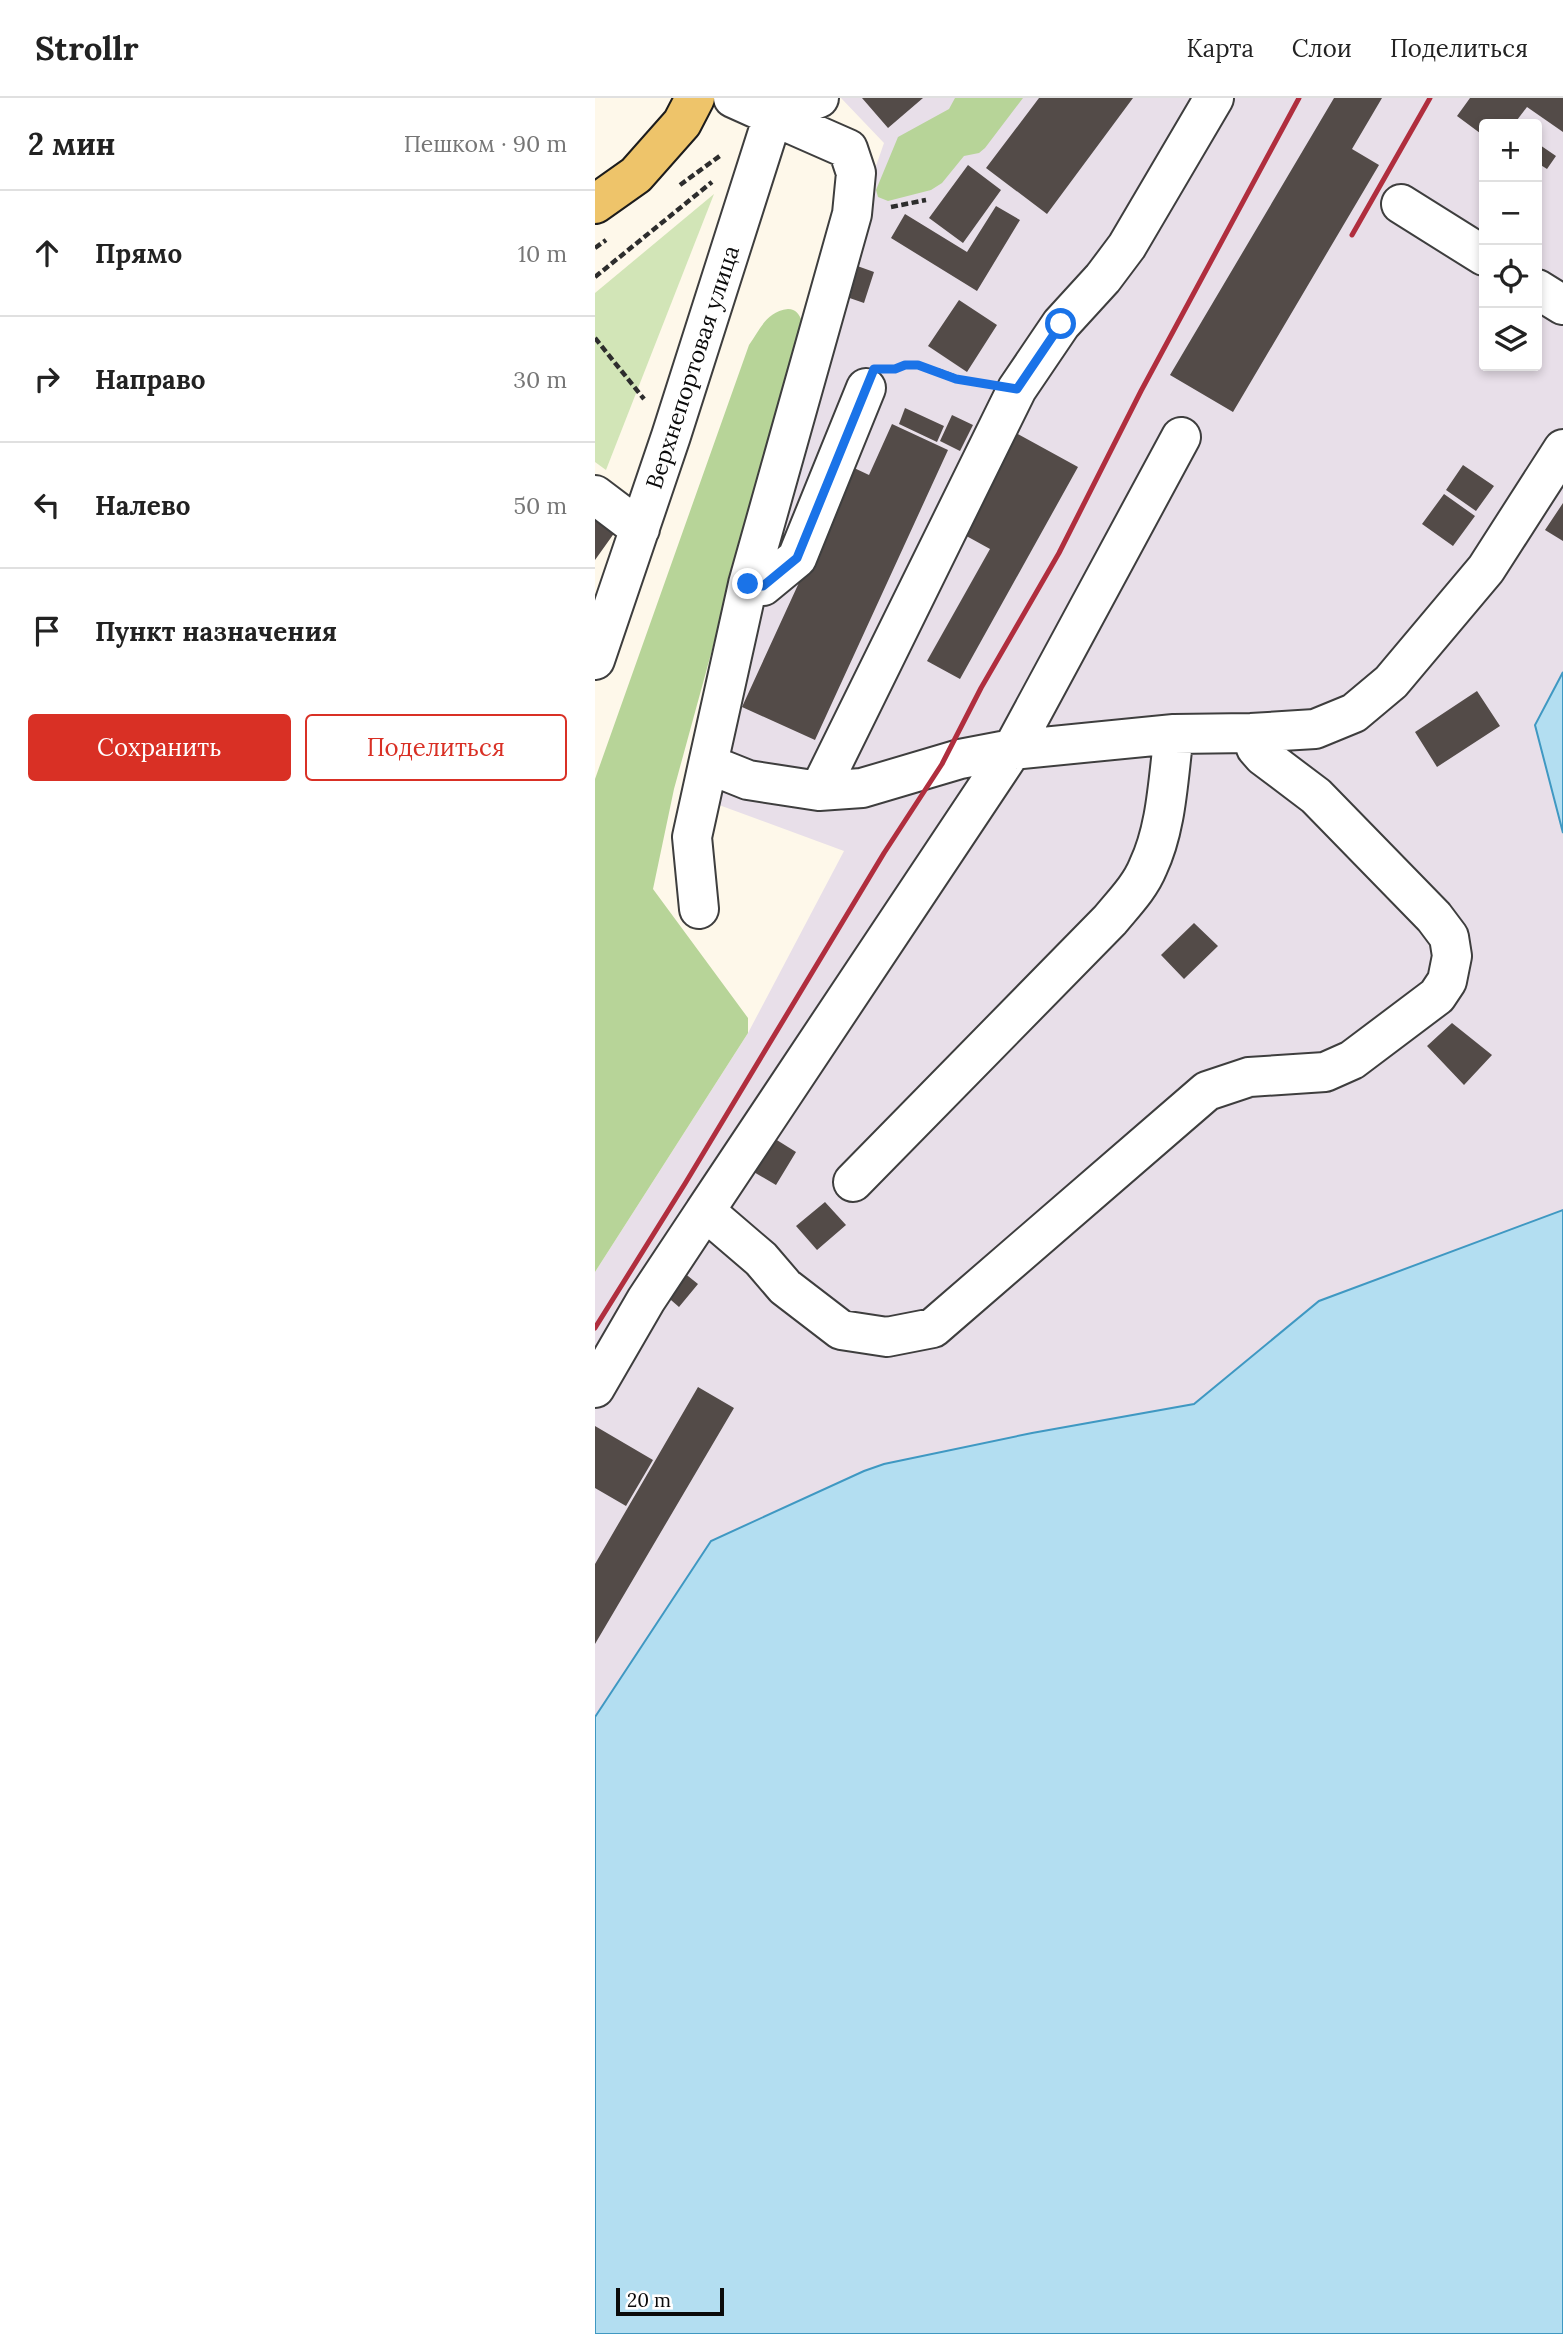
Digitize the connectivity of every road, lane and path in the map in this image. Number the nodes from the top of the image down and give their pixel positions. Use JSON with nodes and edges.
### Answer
{"nodes":[{"id":1,"x":695,"y":98,"type":"edge"},
{"id":2,"x":733,"y":98,"type":"edge"},
{"id":3,"x":820,"y":98,"type":"edge"},
{"id":4,"x":1214,"y":98,"type":"edge"},
{"id":5,"x":773,"y":116,"type":"junction"},
{"id":6,"x":728,"y":150,"type":"dead end"},
{"id":7,"x":722,"y":175,"type":"dead end"},
{"id":8,"x":673,"y":191,"type":"dead end"},
{"id":9,"x":595,"y":204,"type":"edge"},
{"id":10,"x":1401,"y":204,"type":"dead end"},
{"id":11,"x":606,"y":240,"type":"dead end"},
{"id":12,"x":595,"y":248,"type":"edge"},
{"id":13,"x":1479,"y":253,"type":"edge"},
{"id":14,"x":595,"y":277,"type":"edge"},
{"id":15,"x":1542,"y":292,"type":"edge"},
{"id":16,"x":1563,"y":305,"type":"edge"},
{"id":17,"x":595,"y":338,"type":"edge"},
{"id":18,"x":866,"y":388,"type":"joint"},
{"id":19,"x":1017,"y":389,"type":"junction"},
{"id":20,"x":671,"y":436,"type":"junction"},
{"id":21,"x":1181,"y":437,"type":"dead end"},
{"id":22,"x":1563,"y":449,"type":"edge"},
{"id":23,"x":595,"y":495,"type":"edge"},
{"id":24,"x":640,"y":529,"type":"junction"},
{"id":25,"x":748,"y":584,"type":"junction"},
{"id":26,"x":596,"y":652,"type":"edge"},
{"id":27,"x":1251,"y":733,"type":"junction"},
{"id":28,"x":1174,"y":734,"type":"junction"},
{"id":29,"x":1012,"y":750,"type":"junction"},
{"id":30,"x":708,"y":764,"type":"junction"},
{"id":31,"x":819,"y":791,"type":"junction"},
{"id":32,"x":699,"y":909,"type":"dead end"},
{"id":33,"x":853,"y":1182,"type":"dead end"},
{"id":34,"x":705,"y":1211,"type":"junction"},
{"id":35,"x":595,"y":1388,"type":"edge"}],
"edges":[{"from":1,"to":9,"type":"main road"},
{"from":2,"to":5,"type":"lane"},
{"from":3,"to":5,"type":"lane"},
{"from":4,"to":19,"type":"lane"},
{"from":5,"to":20,"type":"lane","name":"Верхнепортовая улица"},
{"from":5,"to":25,"type":"lane"},
{"from":6,"to":8,"type":"path"},
{"from":7,"to":14,"type":"path"},
{"from":10,"to":13,"type":"lane"},
{"from":11,"to":12,"type":"path"},
{"from":15,"to":16,"type":"lane"},
{"from":17,"to":20,"type":"path"},
{"from":18,"to":19,"type":"path"},
{"from":18,"to":25,"type":"lane"},
{"from":19,"to":31,"type":"lane"},
{"from":20,"to":24,"type":"lane","name":"Верхнепортовая улица"},
{"from":21,"to":29,"type":"lane"},
{"from":22,"to":27,"type":"lane"},
{"from":23,"to":24,"type":"lane"},
{"from":24,"to":26,"type":"lane","name":"Верхнепортовая улица"},
{"from":25,"to":30,"type":"lane"},
{"from":27,"to":28,"type":"lane"},
{"from":27,"to":34,"type":"lane"},
{"from":28,"to":29,"type":"lane"},
{"from":28,"to":33,"type":"lane"},
{"from":29,"to":31,"type":"lane"},
{"from":29,"to":34,"type":"lane"},
{"from":30,"to":31,"type":"lane"},
{"from":30,"to":32,"type":"lane"},
{"from":34,"to":35,"type":"lane"}]}
